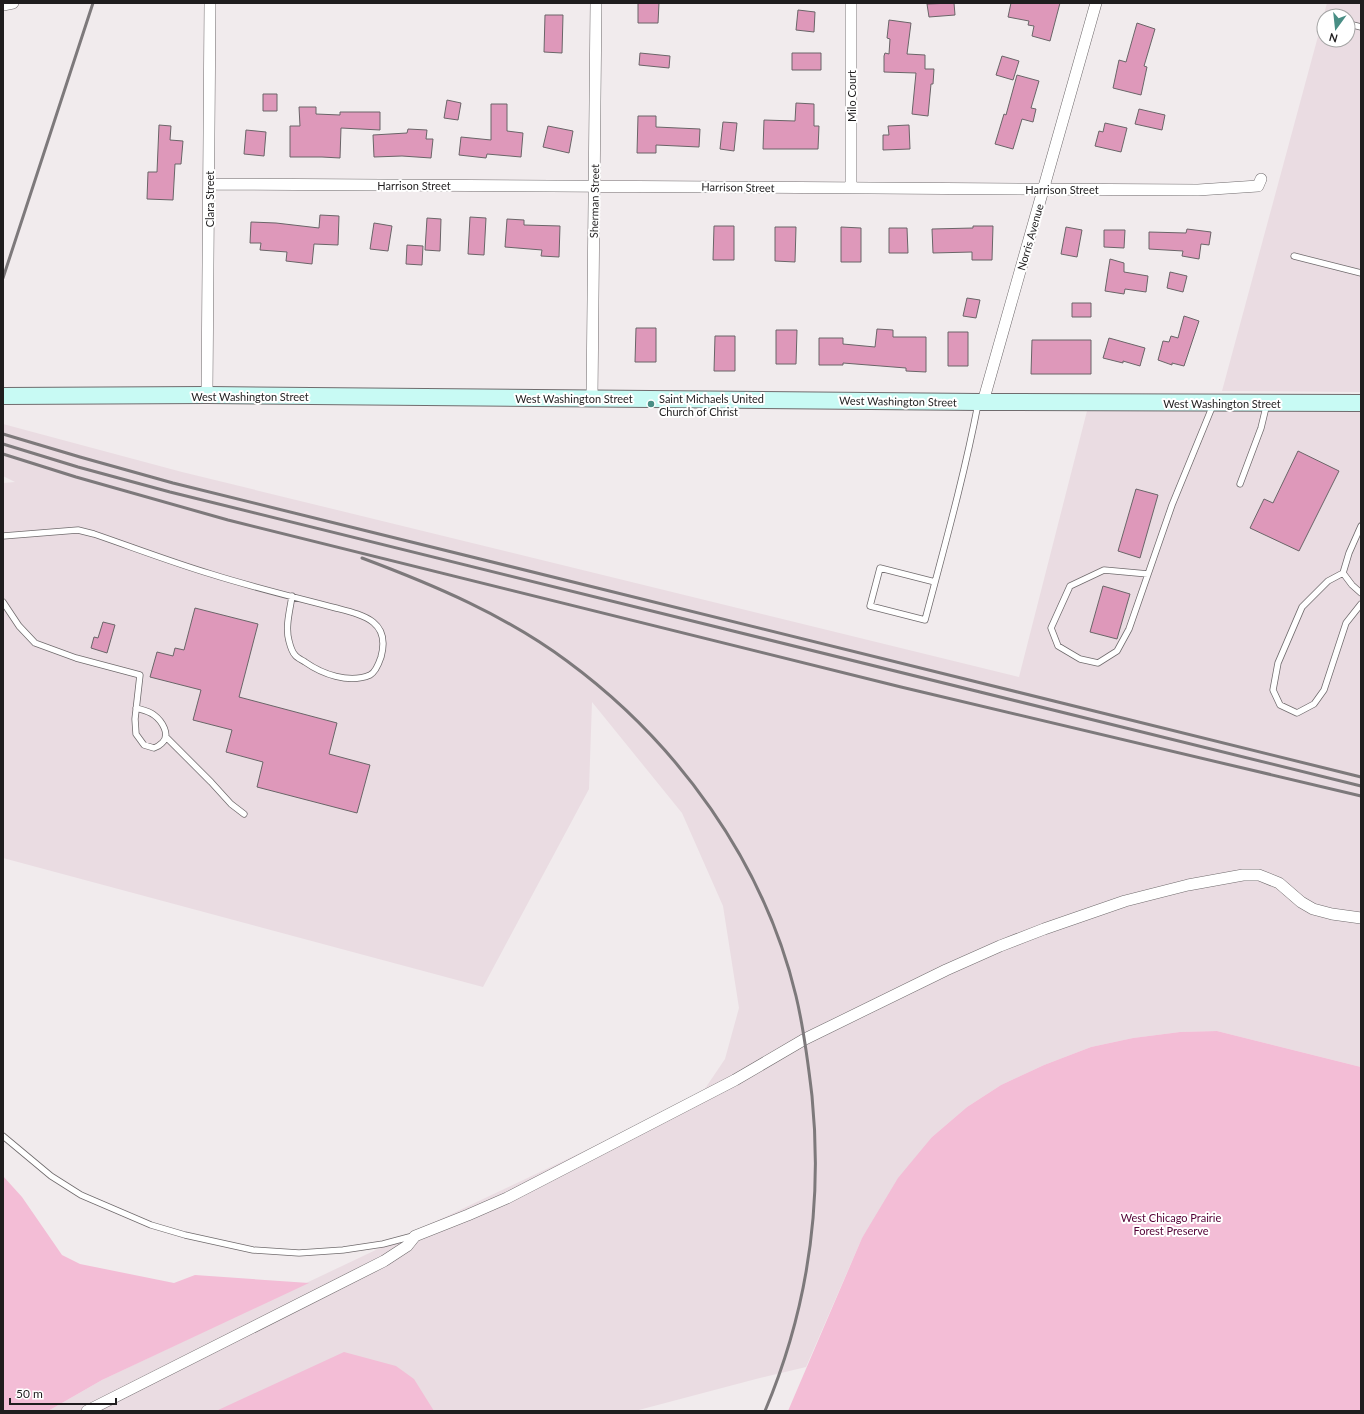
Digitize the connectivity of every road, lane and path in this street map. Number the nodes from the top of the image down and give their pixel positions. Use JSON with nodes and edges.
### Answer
{"nodes":[{"id":1,"x":13,"y":3,"type":"edge"},
{"id":2,"x":210,"y":3,"type":"edge"},
{"id":3,"x":596,"y":3,"type":"edge"},
{"id":4,"x":851,"y":3,"type":"edge"},
{"id":5,"x":1096,"y":3,"type":"edge"},
{"id":6,"x":3,"y":5,"type":"edge"},
{"id":7,"x":1261,"y":179,"type":"dead end"},
{"id":8,"x":209,"y":184,"type":"junction"},
{"id":9,"x":595,"y":186,"type":"junction"},
{"id":10,"x":852,"y":188,"type":"junction"},
{"id":11,"x":1043,"y":189,"type":"junction"},
{"id":12,"x":1294,"y":256,"type":"dead end"},
{"id":13,"x":1361,"y":274,"type":"edge"},
{"id":14,"x":3,"y":396,"type":"edge"},
{"id":15,"x":207,"y":396,"type":"junction"},
{"id":16,"x":592,"y":398,"type":"junction"},
{"id":17,"x":981,"y":402,"type":"junction"},
{"id":18,"x":1214,"y":403,"type":"junction"},
{"id":19,"x":1267,"y":403,"type":"junction"},
{"id":20,"x":1361,"y":404,"type":"edge"},
{"id":21,"x":1240,"y":484,"type":"dead end"},
{"id":22,"x":1361,"y":526,"type":"edge"},
{"id":23,"x":3,"y":536,"type":"edge"},
{"id":24,"x":1343,"y":573,"type":"junction"},
{"id":25,"x":1148,"y":574,"type":"junction"},
{"id":26,"x":935,"y":582,"type":"junction"},
{"id":27,"x":1361,"y":593,"type":"edge"},
{"id":28,"x":292,"y":596,"type":"junction"},
{"id":29,"x":3,"y":602,"type":"edge"},
{"id":30,"x":1361,"y":604,"type":"edge"},
{"id":31,"x":136,"y":708,"type":"junction"},
{"id":32,"x":166,"y":737,"type":"junction"},
{"id":33,"x":244,"y":814,"type":"dead end"},
{"id":34,"x":1361,"y":918,"type":"edge"},
{"id":35,"x":3,"y":1136,"type":"edge"},
{"id":36,"x":415,"y":1236,"type":"junction"},
{"id":37,"x":87,"y":1411,"type":"edge"}],
"edges":[{"from":1,"to":6,"type":"street"},
{"from":2,"to":8,"type":"street","name":"Clara Street"},
{"from":3,"to":9,"type":"street","name":"Sherman Street"},
{"from":4,"to":10,"type":"street","name":"Milo Court"},
{"from":5,"to":11,"type":"street","name":"Norris Avenue"},
{"from":7,"to":11,"type":"street","name":"Harrison Street"},
{"from":8,"to":9,"type":"street","name":"Harrison Street"},
{"from":8,"to":15,"type":"street","name":"Clara Street"},
{"from":9,"to":10,"type":"street","name":"Harrison Street"},
{"from":9,"to":16,"type":"street","name":"Sherman Street"},
{"from":10,"to":11,"type":"street","name":"Harrison Street"},
{"from":11,"to":17,"type":"street","name":"Norris Avenue"},
{"from":12,"to":13,"type":"lane"},
{"from":14,"to":15,"type":"main road","name":"West Washington Street"},
{"from":15,"to":16,"type":"main road","name":"West Washington Street"},
{"from":16,"to":17,"type":"main road","name":"West Washington Street"},
{"from":17,"to":18,"type":"main road","name":"West Washington Street"},
{"from":17,"to":26,"type":"lane"},
{"from":18,"to":19,"type":"main road","name":"West Washington Street"},
{"from":18,"to":25,"type":"lane"},
{"from":19,"to":20,"type":"main road","name":"West Washington Street"},
{"from":19,"to":21,"type":"lane"},
{"from":22,"to":24,"type":"lane"},
{"from":23,"to":28,"type":"lane"},
{"from":24,"to":27,"type":"lane"},
{"from":24,"to":30,"type":"lane"},
{"from":25,"to":25,"type":"lane"},
{"from":26,"to":26,"type":"lane"},
{"from":28,"to":28,"type":"lane"},
{"from":29,"to":31,"type":"lane"},
{"from":31,"to":32,"type":"lane"},
{"from":31,"to":32,"type":"lane"},
{"from":32,"to":33,"type":"lane"},
{"from":34,"to":36,"type":"street"},
{"from":35,"to":36,"type":"lane"},
{"from":36,"to":37,"type":"street"}]}
